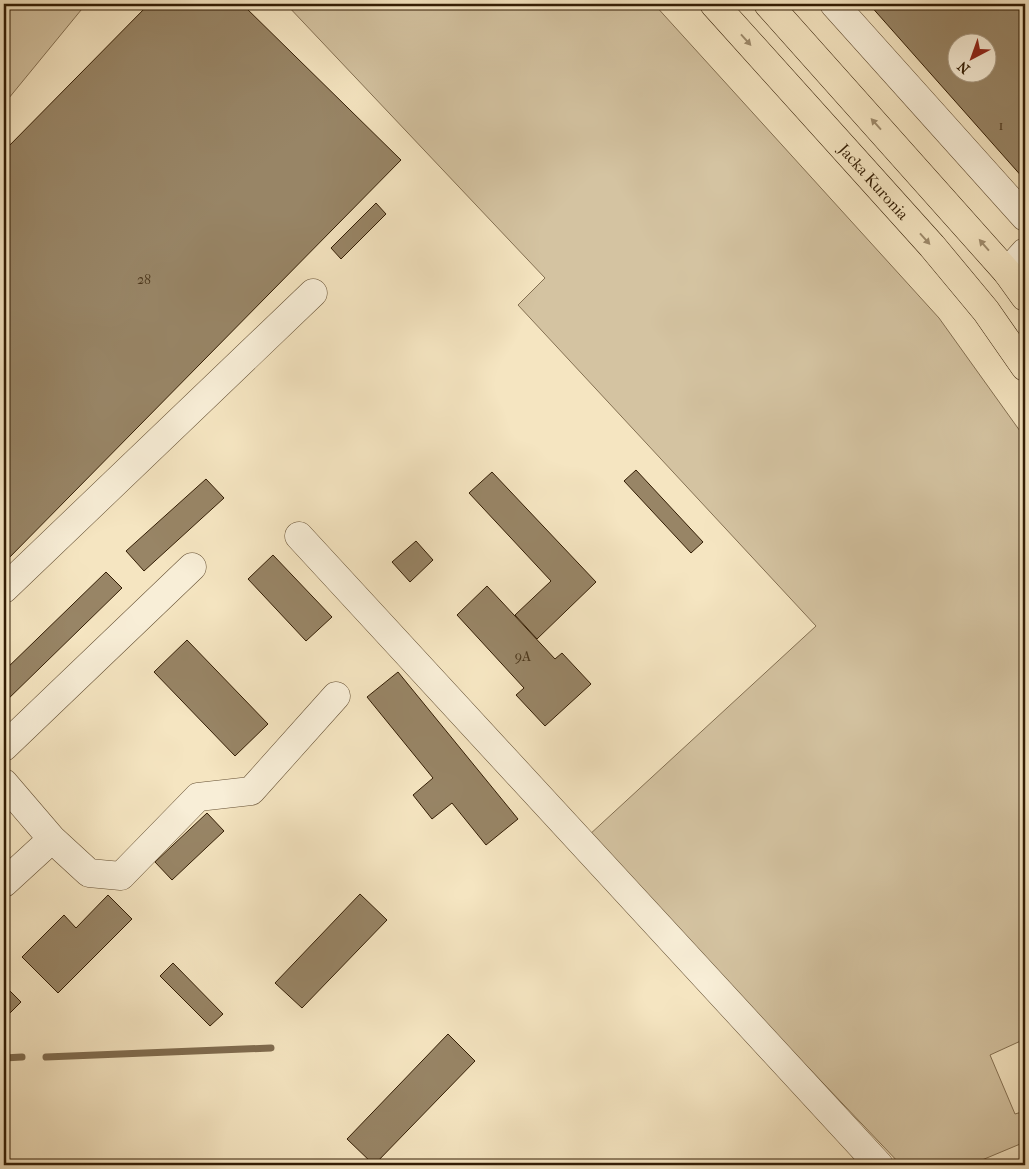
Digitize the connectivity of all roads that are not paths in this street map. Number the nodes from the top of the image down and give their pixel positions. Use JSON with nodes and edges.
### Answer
{"nodes":[{"id":1,"x":714,"y":4,"type":"edge"},
{"id":2,"x":768,"y":4,"type":"edge"},
{"id":3,"x":834,"y":4,"type":"edge"},
{"id":4,"x":1025,"y":217,"type":"edge"},
{"id":5,"x":1025,"y":252,"type":"edge"},
{"id":6,"x":1007,"y":272,"type":"junction"},
{"id":7,"x":313,"y":293,"type":"dead end"},
{"id":8,"x":1025,"y":297,"type":"edge"},
{"id":9,"x":1025,"y":367,"type":"edge"},
{"id":10,"x":299,"y":536,"type":"dead end"},
{"id":11,"x":192,"y":567,"type":"dead end"},
{"id":12,"x":4,"y":589,"type":"edge"},
{"id":13,"x":336,"y":696,"type":"dead end"},
{"id":14,"x":4,"y":747,"type":"edge"},
{"id":15,"x":4,"y":783,"type":"edge"},
{"id":16,"x":52,"y":839,"type":"junction"},
{"id":17,"x":4,"y":883,"type":"edge"},
{"id":18,"x":879,"y":1165,"type":"edge"}],
"edges":[{"from":1,"to":9,"type":"main road","name":"Jacka Kuronia","one_way":true},
{"from":6,"to":2,"type":"main road","one_way":true},
{"from":3,"to":4,"type":"lane"},
{"from":5,"to":6,"type":"lane"},
{"from":6,"to":8,"type":"main road"},
{"from":7,"to":12,"type":"lane"},
{"from":10,"to":18,"type":"lane"},
{"from":11,"to":14,"type":"lane"},
{"from":13,"to":16,"type":"lane"},
{"from":15,"to":16,"type":"lane"},
{"from":16,"to":17,"type":"lane"}]}
